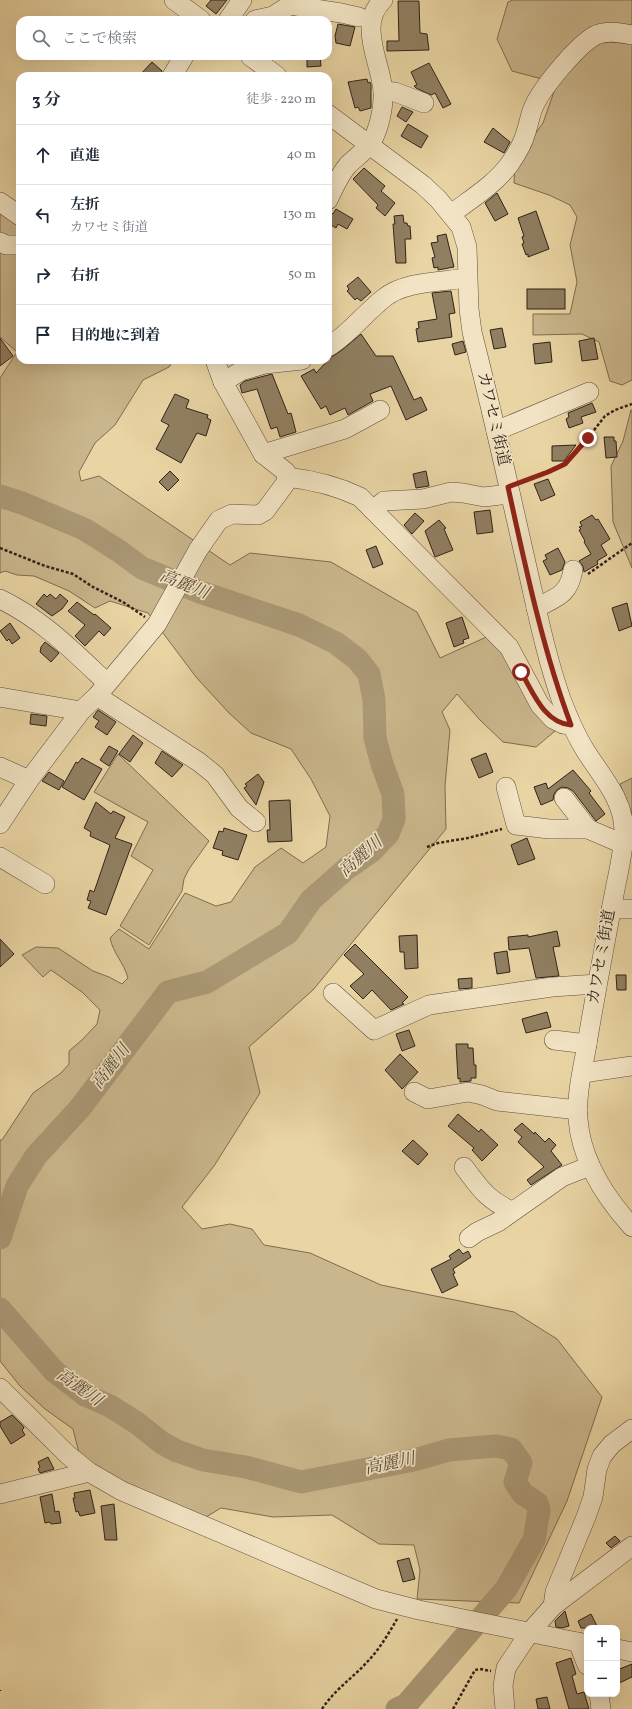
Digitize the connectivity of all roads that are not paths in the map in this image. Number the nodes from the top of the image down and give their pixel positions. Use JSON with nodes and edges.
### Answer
{"nodes":[{"id":1,"x":174,"y":0,"type":"edge"},
{"id":2,"x":242,"y":0,"type":"edge"},
{"id":3,"x":383,"y":0,"type":"edge"},
{"id":4,"x":196,"y":16,"type":"edge"},
{"id":5,"x":231,"y":16,"type":"edge"},
{"id":6,"x":273,"y":16,"type":"edge"},
{"id":7,"x":359,"y":17,"type":"dead end"},
{"id":8,"x":632,"y":35,"type":"edge"},
{"id":9,"x":182,"y":60,"type":"edge"},
{"id":10,"x":255,"y":60,"type":"edge"},
{"id":11,"x":174,"y":72,"type":"edge"},
{"id":12,"x":272,"y":72,"type":"edge"},
{"id":13,"x":383,"y":91,"type":"junction"},
{"id":14,"x":424,"y":103,"type":"dead end"},
{"id":15,"x":332,"y":117,"type":"edge"},
{"id":16,"x":370,"y":144,"type":"junction"},
{"id":17,"x":332,"y":192,"type":"edge"},
{"id":18,"x":0,"y":202,"type":"edge"},
{"id":19,"x":16,"y":213,"type":"edge"},
{"id":20,"x":451,"y":214,"type":"junction"},
{"id":21,"x":0,"y":242,"type":"edge"},
{"id":22,"x":16,"y":245,"type":"edge"},
{"id":23,"x":468,"y":278,"type":"junction"},
{"id":24,"x":332,"y":345,"type":"edge"},
{"id":25,"x":216,"y":364,"type":"edge"},
{"id":26,"x":265,"y":364,"type":"edge"},
{"id":27,"x":223,"y":382,"type":"junction"},
{"id":28,"x":589,"y":392,"type":"dead end"},
{"id":29,"x":380,"y":410,"type":"dead end"},
{"id":30,"x":496,"y":431,"type":"junction"},
{"id":31,"x":262,"y":454,"type":"junction"},
{"id":32,"x":287,"y":477,"type":"junction"},
{"id":33,"x":509,"y":491,"type":"junction"},
{"id":34,"x":373,"y":510,"type":"junction"},
{"id":35,"x":572,"y":576,"type":"road end"},
{"id":36,"x":0,"y":599,"type":"edge"},
{"id":37,"x":536,"y":608,"type":"junction"},
{"id":38,"x":102,"y":689,"type":"junction"},
{"id":39,"x":0,"y":697,"type":"edge"},
{"id":40,"x":81,"y":711,"type":"junction"},
{"id":41,"x":571,"y":725,"type":"junction"},
{"id":42,"x":0,"y":766,"type":"edge"},
{"id":43,"x":28,"y":780,"type":"junction"},
{"id":44,"x":506,"y":787,"type":"dead end"},
{"id":45,"x":564,"y":798,"type":"dead end"},
{"id":46,"x":256,"y":822,"type":"dead end"},
{"id":47,"x":0,"y":824,"type":"edge"},
{"id":48,"x":588,"y":829,"type":"junction"},
{"id":49,"x":626,"y":835,"type":"edge"},
{"id":50,"x":0,"y":857,"type":"edge"},
{"id":51,"x":45,"y":884,"type":"dead end"},
{"id":52,"x":611,"y":909,"type":"junction"},
{"id":53,"x":632,"y":909,"type":"edge"},
{"id":54,"x":597,"y":984,"type":"junction"},
{"id":55,"x":333,"y":994,"type":"dead end"},
{"id":56,"x":554,"y":1040,"type":"dead end"},
{"id":57,"x":587,"y":1044,"type":"junction"},
{"id":58,"x":632,"y":1066,"type":"edge"},
{"id":59,"x":583,"y":1073,"type":"junction"},
{"id":60,"x":414,"y":1092,"type":"dead end"},
{"id":61,"x":578,"y":1110,"type":"junction"},
{"id":62,"x":590,"y":1166,"type":"junction"},
{"id":63,"x":464,"y":1167,"type":"dead end"},
{"id":64,"x":512,"y":1211,"type":"junction"},
{"id":65,"x":632,"y":1226,"type":"edge"},
{"id":66,"x":469,"y":1238,"type":"dead end"},
{"id":67,"x":0,"y":1388,"type":"edge"},
{"id":68,"x":632,"y":1429,"type":"edge"},
{"id":69,"x":89,"y":1472,"type":"junction"},
{"id":70,"x":0,"y":1494,"type":"edge"},
{"id":71,"x":632,"y":1546,"type":"edge"},
{"id":72,"x":553,"y":1606,"type":"junction"},
{"id":73,"x":530,"y":1632,"type":"junction"},
{"id":74,"x":582,"y":1643,"type":"edge"},
{"id":75,"x":620,"y":1650,"type":"edge"},
{"id":76,"x":632,"y":1652,"type":"edge"},
{"id":77,"x":586,"y":1661,"type":"edge"},
{"id":78,"x":600,"y":1697,"type":"edge"},
{"id":79,"x":505,"y":1709,"type":"edge"},
{"id":80,"x":602,"y":1709,"type":"edge"}],
"edges":[{"from":1,"to":4,"type":"street"},
{"from":2,"to":5,"type":"street"},
{"from":3,"to":13,"type":"street"},
{"from":6,"to":7,"type":"street"},
{"from":8,"to":20,"type":"street"},
{"from":9,"to":11,"type":"street"},
{"from":10,"to":12,"type":"street"},
{"from":13,"to":14,"type":"street"},
{"from":13,"to":16,"type":"street"},
{"from":15,"to":16,"type":"street","name":"カワセミ街道"},
{"from":16,"to":17,"type":"street"},
{"from":16,"to":20,"type":"street","name":"カワセミ街道"},
{"from":18,"to":19,"type":"street"},
{"from":20,"to":23,"type":"street","name":"カワセミ街道"},
{"from":21,"to":22,"type":"street"},
{"from":23,"to":24,"type":"street"},
{"from":23,"to":30,"type":"street","name":"カワセミ街道"},
{"from":25,"to":27,"type":"street"},
{"from":26,"to":27,"type":"street"},
{"from":27,"to":31,"type":"street"},
{"from":28,"to":30,"type":"street"},
{"from":29,"to":31,"type":"street"},
{"from":30,"to":33,"type":"street","name":"カワセミ街道"},
{"from":31,"to":32,"type":"street"},
{"from":32,"to":34,"type":"street"},
{"from":32,"to":38,"type":"street"},
{"from":33,"to":34,"type":"street"},
{"from":33,"to":37,"type":"street","name":"カワセミ街道"},
{"from":34,"to":41,"type":"street"},
{"from":35,"to":37,"type":"street"},
{"from":36,"to":38,"type":"street"},
{"from":37,"to":41,"type":"street","name":"カワセミ街道"},
{"from":38,"to":40,"type":"street"},
{"from":38,"to":46,"type":"street"},
{"from":39,"to":40,"type":"street"},
{"from":40,"to":43,"type":"street"},
{"from":41,"to":49,"type":"street","name":"カワセミ街道"},
{"from":42,"to":43,"type":"street"},
{"from":43,"to":47,"type":"street"},
{"from":44,"to":48,"type":"street"},
{"from":45,"to":48,"type":"street"},
{"from":48,"to":49,"type":"street"},
{"from":49,"to":52,"type":"street","name":"カワセミ街道"},
{"from":50,"to":51,"type":"street"},
{"from":52,"to":53,"type":"street"},
{"from":52,"to":54,"type":"street","name":"カワセミ街道"},
{"from":54,"to":55,"type":"street"},
{"from":54,"to":57,"type":"street","name":"カワセミ街道"},
{"from":56,"to":57,"type":"street"},
{"from":57,"to":59,"type":"street","name":"カワセミ街道"},
{"from":58,"to":59,"type":"street"},
{"from":59,"to":61,"type":"street","name":"カワセミ街道"},
{"from":60,"to":61,"type":"street"},
{"from":61,"to":62,"type":"street","name":"カワセミ街道"},
{"from":62,"to":64,"type":"street"},
{"from":62,"to":65,"type":"street","name":"カワセミ街道"},
{"from":63,"to":64,"type":"street"},
{"from":64,"to":66,"type":"street"},
{"from":67,"to":69,"type":"street"},
{"from":68,"to":72,"type":"street"},
{"from":69,"to":70,"type":"street"},
{"from":69,"to":73,"type":"street"},
{"from":71,"to":72,"type":"street"},
{"from":72,"to":73,"type":"street"},
{"from":73,"to":74,"type":"street"},
{"from":73,"to":79,"type":"street"},
{"from":74,"to":77,"type":"street"},
{"from":75,"to":76,"type":"street"},
{"from":78,"to":80,"type":"street"}]}
